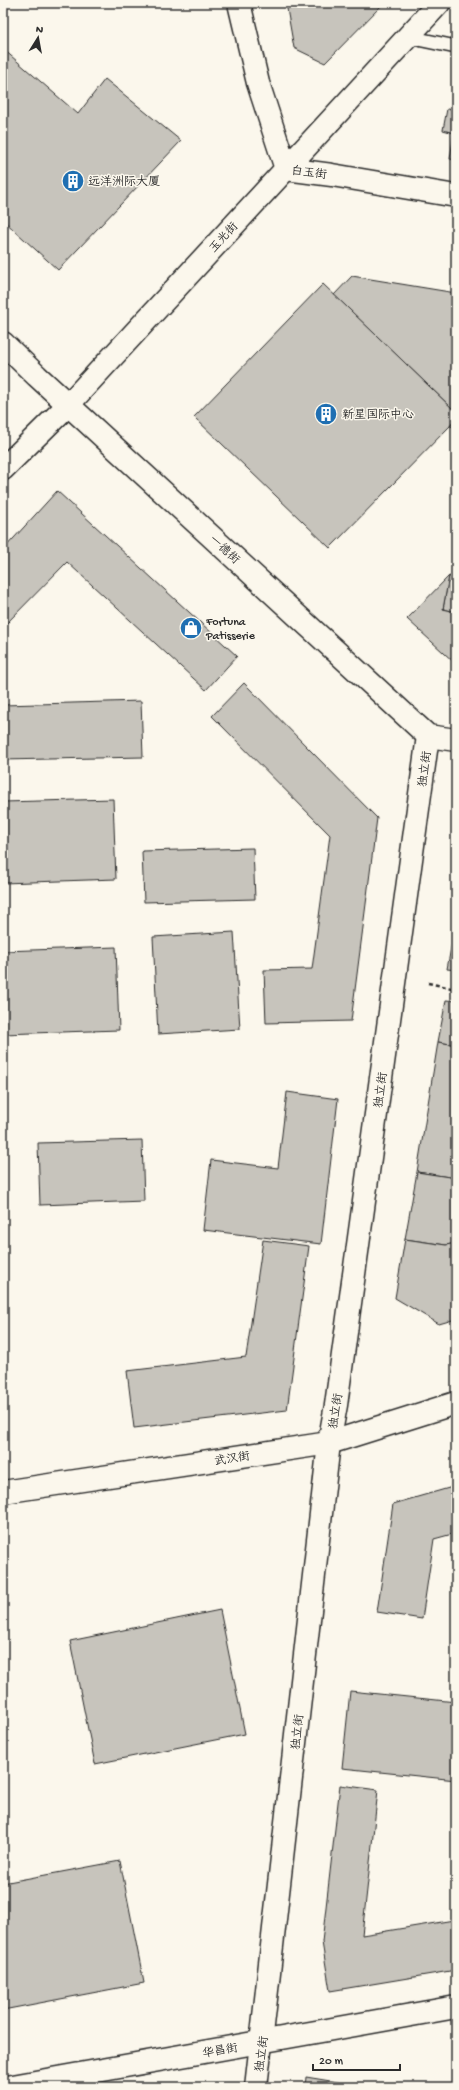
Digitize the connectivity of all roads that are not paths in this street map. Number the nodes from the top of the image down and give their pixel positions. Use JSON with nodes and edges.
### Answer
{"nodes":[{"id":1,"x":239,"y":3,"type":"edge"},
{"id":2,"x":439,"y":3,"type":"edge"},
{"id":3,"x":408,"y":37,"type":"junction"},
{"id":4,"x":456,"y":47,"type":"edge"},
{"id":5,"x":286,"y":169,"type":"junction"},
{"id":6,"x":456,"y":196,"type":"edge"},
{"id":7,"x":3,"y":343,"type":"edge"},
{"id":8,"x":68,"y":405,"type":"junction"},
{"id":9,"x":3,"y":469,"type":"edge"},
{"id":10,"x":428,"y":736,"type":"junction"},
{"id":11,"x":456,"y":740,"type":"edge"},
{"id":12,"x":456,"y":1403,"type":"edge"},
{"id":13,"x":329,"y":1443,"type":"junction"},
{"id":14,"x":3,"y":1492,"type":"edge"},
{"id":15,"x":456,"y":2007,"type":"edge"},
{"id":16,"x":262,"y":2042,"type":"junction"},
{"id":17,"x":7,"y":2087,"type":"edge"},
{"id":18,"x":256,"y":2087,"type":"edge"}],
"edges":[{"from":1,"to":5,"type":"street","name":"白玉街"},
{"from":2,"to":3,"type":"street","name":"玉光街"},
{"from":3,"to":4,"type":"lane"},
{"from":3,"to":5,"type":"street","name":"玉光街"},
{"from":5,"to":6,"type":"street","name":"白玉街"},
{"from":5,"to":8,"type":"street","name":"玉光街"},
{"from":7,"to":8,"type":"street","name":"一德街"},
{"from":8,"to":9,"type":"street","name":"玉光街"},
{"from":8,"to":10,"type":"street","name":"一德街"},
{"from":10,"to":11,"type":"street"},
{"from":10,"to":13,"type":"street","name":"独立街"},
{"from":12,"to":13,"type":"street","name":"武汉街"},
{"from":13,"to":14,"type":"street","name":"武汉街"},
{"from":13,"to":16,"type":"street","name":"独立街"},
{"from":15,"to":16,"type":"street","name":"华昌街"},
{"from":16,"to":17,"type":"street","name":"华昌街"},
{"from":16,"to":18,"type":"street","name":"独立街"}]}
